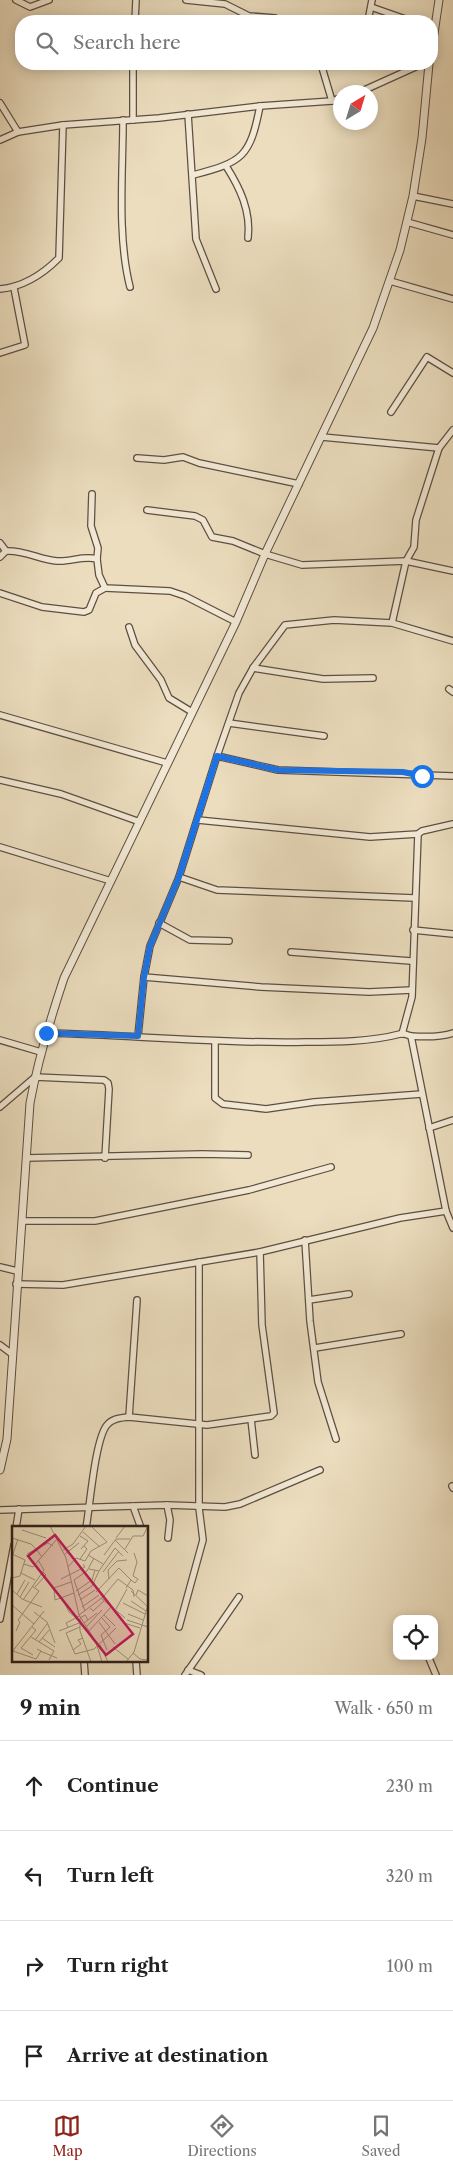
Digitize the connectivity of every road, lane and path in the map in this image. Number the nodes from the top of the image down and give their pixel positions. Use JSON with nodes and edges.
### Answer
{"nodes":[{"id":1,"x":16,"y":0,"type":"edge"},
{"id":2,"x":49,"y":0,"type":"edge"},
{"id":3,"x":136,"y":0,"type":"edge"},
{"id":4,"x":186,"y":0,"type":"edge"},
{"id":5,"x":439,"y":0,"type":"edge"},
{"id":6,"x":372,"y":3,"type":"edge"},
{"id":7,"x":135,"y":15,"type":"edge"},
{"id":8,"x":247,"y":15,"type":"edge"},
{"id":9,"x":398,"y":15,"type":"edge"},
{"id":10,"x":436,"y":15,"type":"edge"},
{"id":11,"x":133,"y":70,"type":"edge"},
{"id":12,"x":323,"y":70,"type":"edge"},
{"id":13,"x":409,"y":70,"type":"edge"},
{"id":14,"x":428,"y":70,"type":"edge"},
{"id":15,"x":376,"y":85,"type":"edge"},
{"id":16,"x":332,"y":101,"type":"joint"},
{"id":17,"x":0,"y":103,"type":"edge"},
{"id":18,"x":260,"y":106,"type":"junction"},
{"id":19,"x":188,"y":114,"type":"junction"},
{"id":20,"x":123,"y":120,"type":"junction"},
{"id":21,"x":132,"y":120,"type":"junction"},
{"id":22,"x":63,"y":124,"type":"junction"},
{"id":23,"x":18,"y":132,"type":"junction"},
{"id":24,"x":0,"y":140,"type":"edge"},
{"id":25,"x":226,"y":166,"type":"junction"},
{"id":26,"x":193,"y":175,"type":"junction"},
{"id":27,"x":413,"y":196,"type":"junction"},
{"id":28,"x":453,"y":204,"type":"edge"},
{"id":29,"x":407,"y":222,"type":"junction"},
{"id":30,"x":453,"y":235,"type":"edge"},
{"id":31,"x":248,"y":238,"type":"dead end"},
{"id":32,"x":390,"y":281,"type":"junction"},
{"id":33,"x":130,"y":287,"type":"dead end"},
{"id":34,"x":14,"y":288,"type":"junction"},
{"id":35,"x":0,"y":289,"type":"edge"},
{"id":36,"x":216,"y":289,"type":"dead end"},
{"id":37,"x":453,"y":299,"type":"edge"},
{"id":38,"x":0,"y":353,"type":"edge"},
{"id":39,"x":453,"y":373,"type":"edge"},
{"id":40,"x":391,"y":412,"type":"dead end"},
{"id":41,"x":453,"y":430,"type":"edge"},
{"id":42,"x":322,"y":437,"type":"junction"},
{"id":43,"x":439,"y":448,"type":"junction"},
{"id":44,"x":136,"y":458,"type":"dead end"},
{"id":45,"x":299,"y":484,"type":"junction"},
{"id":46,"x":92,"y":494,"type":"dead end"},
{"id":47,"x":147,"y":510,"type":"dead end"},
{"id":48,"x":0,"y":543,"type":"edge"},
{"id":49,"x":6,"y":551,"type":"junction"},
{"id":50,"x":265,"y":554,"type":"junction"},
{"id":51,"x":0,"y":557,"type":"edge"},
{"id":52,"x":97,"y":559,"type":"junction"},
{"id":53,"x":406,"y":561,"type":"junction"},
{"id":54,"x":453,"y":570,"type":"edge"},
{"id":55,"x":105,"y":588,"type":"junction"},
{"id":56,"x":0,"y":593,"type":"edge"},
{"id":57,"x":236,"y":622,"type":"junction"},
{"id":58,"x":392,"y":623,"type":"junction"},
{"id":59,"x":129,"y":627,"type":"dead end"},
{"id":60,"x":453,"y":641,"type":"edge"},
{"id":61,"x":253,"y":668,"type":"junction"},
{"id":62,"x":373,"y":678,"type":"dead end"},
{"id":63,"x":192,"y":712,"type":"junction"},
{"id":64,"x":0,"y":715,"type":"edge"},
{"id":65,"x":229,"y":724,"type":"junction"},
{"id":66,"x":324,"y":736,"type":"dead end"},
{"id":67,"x":217,"y":756,"type":"junction"},
{"id":68,"x":167,"y":763,"type":"junction"},
{"id":69,"x":453,"y":776,"type":"edge"},
{"id":70,"x":0,"y":780,"type":"edge"},
{"id":71,"x":198,"y":820,"type":"junction"},
{"id":72,"x":140,"y":822,"type":"junction"},
{"id":73,"x":453,"y":824,"type":"edge"},
{"id":74,"x":418,"y":834,"type":"junction"},
{"id":75,"x":0,"y":846,"type":"edge"},
{"id":76,"x":179,"y":877,"type":"junction"},
{"id":77,"x":111,"y":881,"type":"junction"},
{"id":78,"x":414,"y":898,"type":"junction"},
{"id":79,"x":159,"y":923,"type":"junction"},
{"id":80,"x":413,"y":930,"type":"junction"},
{"id":81,"x":453,"y":934,"type":"edge"},
{"id":82,"x":229,"y":941,"type":"dead end"},
{"id":83,"x":291,"y":952,"type":"dead end"},
{"id":84,"x":411,"y":960,"type":"junction"},
{"id":85,"x":144,"y":977,"type":"junction"},
{"id":86,"x":412,"y":990,"type":"junction"},
{"id":87,"x":46,"y":1033,"type":"junction"},
{"id":88,"x":453,"y":1033,"type":"edge"},
{"id":89,"x":402,"y":1034,"type":"junction"},
{"id":90,"x":138,"y":1036,"type":"junction"},
{"id":91,"x":411,"y":1036,"type":"junction"},
{"id":92,"x":0,"y":1040,"type":"edge"},
{"id":93,"x":215,"y":1041,"type":"junction"},
{"id":94,"x":41,"y":1052,"type":"junction"},
{"id":95,"x":35,"y":1077,"type":"junction"},
{"id":96,"x":422,"y":1094,"type":"junction"},
{"id":97,"x":0,"y":1107,"type":"edge"},
{"id":98,"x":453,"y":1120,"type":"edge"},
{"id":99,"x":429,"y":1128,"type":"junction"},
{"id":100,"x":248,"y":1155,"type":"dead end"},
{"id":101,"x":26,"y":1158,"type":"junction"},
{"id":102,"x":105,"y":1158,"type":"junction"},
{"id":103,"x":331,"y":1168,"type":"dead end"},
{"id":104,"x":446,"y":1211,"type":"junction"},
{"id":105,"x":22,"y":1221,"type":"junction"},
{"id":106,"x":453,"y":1228,"type":"edge"},
{"id":107,"x":305,"y":1240,"type":"junction"},
{"id":108,"x":260,"y":1252,"type":"junction"},
{"id":109,"x":199,"y":1262,"type":"junction"},
{"id":110,"x":0,"y":1267,"type":"edge"},
{"id":111,"x":17,"y":1272,"type":"junction"},
{"id":112,"x":16,"y":1284,"type":"junction"},
{"id":113,"x":349,"y":1294,"type":"dead end"},
{"id":114,"x":138,"y":1300,"type":"dead end"},
{"id":115,"x":309,"y":1300,"type":"junction"},
{"id":116,"x":401,"y":1334,"type":"dead end"},
{"id":117,"x":0,"y":1345,"type":"edge"},
{"id":118,"x":315,"y":1348,"type":"junction"},
{"id":119,"x":12,"y":1354,"type":"junction"},
{"id":120,"x":129,"y":1416,"type":"junction"},
{"id":121,"x":250,"y":1419,"type":"junction"},
{"id":122,"x":199,"y":1424,"type":"junction"},
{"id":123,"x":336,"y":1439,"type":"dead end"},
{"id":124,"x":255,"y":1455,"type":"dead end"},
{"id":125,"x":0,"y":1470,"type":"edge"},
{"id":126,"x":320,"y":1470,"type":"dead end"},
{"id":127,"x":167,"y":1505,"type":"junction"},
{"id":128,"x":133,"y":1506,"type":"junction"},
{"id":129,"x":199,"y":1508,"type":"junction"},
{"id":130,"x":19,"y":1509,"type":"junction"},
{"id":131,"x":89,"y":1509,"type":"junction"},
{"id":132,"x":0,"y":1510,"type":"edge"},
{"id":133,"x":16,"y":1526,"type":"edge"},
{"id":134,"x":86,"y":1526,"type":"edge"},
{"id":135,"x":140,"y":1526,"type":"edge"},
{"id":136,"x":168,"y":1538,"type":"dead end"},
{"id":137,"x":12,"y":1556,"type":"edge"},
{"id":138,"x":239,"y":1596,"type":"dead end"},
{"id":139,"x":0,"y":1619,"type":"edge"},
{"id":140,"x":179,"y":1627,"type":"dead end"},
{"id":141,"x":430,"y":1660,"type":"edge"},
{"id":142,"x":84,"y":1662,"type":"edge"},
{"id":143,"x":136,"y":1662,"type":"edge"},
{"id":144,"x":186,"y":1672,"type":"edge"},
{"id":145,"x":86,"y":1675,"type":"edge"},
{"id":146,"x":137,"y":1675,"type":"edge"},
{"id":147,"x":201,"y":1675,"type":"edge"},
{"id":148,"x":436,"y":1675,"type":"edge"}],
"edges":[{"from":1,"to":2,"type":"street"},
{"from":3,"to":7,"type":"street"},
{"from":4,"to":8,"type":"street"},
{"from":5,"to":10,"type":"street"},
{"from":6,"to":9,"type":"street"},
{"from":11,"to":21,"type":"street"},
{"from":12,"to":16,"type":"street"},
{"from":13,"to":15,"type":"street"},
{"from":14,"to":27,"type":"street"},
{"from":16,"to":18,"type":"street"},
{"from":17,"to":23,"type":"street"},
{"from":18,"to":19,"type":"street"},
{"from":18,"to":25,"type":"street"},
{"from":19,"to":21,"type":"street"},
{"from":19,"to":26,"type":"street"},
{"from":20,"to":21,"type":"street"},
{"from":20,"to":22,"type":"street"},
{"from":20,"to":33,"type":"street"},
{"from":22,"to":23,"type":"street"},
{"from":22,"to":34,"type":"street"},
{"from":23,"to":24,"type":"street"},
{"from":25,"to":26,"type":"street"},
{"from":25,"to":31,"type":"street"},
{"from":26,"to":36,"type":"street"},
{"from":27,"to":28,"type":"street"},
{"from":27,"to":29,"type":"street"},
{"from":29,"to":30,"type":"street"},
{"from":29,"to":32,"type":"street"},
{"from":32,"to":37,"type":"street"},
{"from":32,"to":42,"type":"street"},
{"from":34,"to":35,"type":"street"},
{"from":34,"to":38,"type":"street"},
{"from":39,"to":40,"type":"street"},
{"from":41,"to":43,"type":"street"},
{"from":42,"to":43,"type":"street"},
{"from":42,"to":45,"type":"street"},
{"from":43,"to":53,"type":"street"},
{"from":44,"to":45,"type":"street"},
{"from":45,"to":50,"type":"street"},
{"from":46,"to":52,"type":"street"},
{"from":47,"to":50,"type":"street"},
{"from":48,"to":49,"type":"street"},
{"from":49,"to":51,"type":"street"},
{"from":49,"to":52,"type":"street"},
{"from":50,"to":53,"type":"street"},
{"from":50,"to":57,"type":"street"},
{"from":52,"to":55,"type":"street"},
{"from":53,"to":54,"type":"street"},
{"from":53,"to":58,"type":"street"},
{"from":55,"to":56,"type":"street"},
{"from":55,"to":57,"type":"street"},
{"from":57,"to":63,"type":"street"},
{"from":58,"to":60,"type":"street"},
{"from":58,"to":61,"type":"street"},
{"from":59,"to":63,"type":"street"},
{"from":61,"to":62,"type":"street"},
{"from":61,"to":65,"type":"street"},
{"from":63,"to":68,"type":"street"},
{"from":64,"to":68,"type":"street"},
{"from":65,"to":66,"type":"street"},
{"from":65,"to":67,"type":"street"},
{"from":67,"to":69,"type":"street"},
{"from":67,"to":71,"type":"street"},
{"from":68,"to":72,"type":"street"},
{"from":70,"to":72,"type":"street"},
{"from":71,"to":74,"type":"street"},
{"from":71,"to":76,"type":"street"},
{"from":72,"to":77,"type":"street"},
{"from":73,"to":74,"type":"street"},
{"from":74,"to":78,"type":"street"},
{"from":75,"to":77,"type":"street"},
{"from":76,"to":78,"type":"street"},
{"from":76,"to":79,"type":"street"},
{"from":77,"to":87,"type":"street"},
{"from":78,"to":80,"type":"street"},
{"from":79,"to":82,"type":"street"},
{"from":79,"to":85,"type":"street"},
{"from":80,"to":81,"type":"street"},
{"from":80,"to":84,"type":"street"},
{"from":83,"to":84,"type":"street"},
{"from":84,"to":86,"type":"street"},
{"from":85,"to":86,"type":"street"},
{"from":85,"to":90,"type":"street"},
{"from":86,"to":89,"type":"street"},
{"from":87,"to":90,"type":"street"},
{"from":87,"to":94,"type":"street"},
{"from":88,"to":91,"type":"street"},
{"from":89,"to":91,"type":"street"},
{"from":89,"to":93,"type":"street"},
{"from":90,"to":93,"type":"street"},
{"from":91,"to":96,"type":"street"},
{"from":92,"to":94,"type":"street"},
{"from":93,"to":96,"type":"street"},
{"from":94,"to":95,"type":"street"},
{"from":95,"to":97,"type":"street"},
{"from":95,"to":101,"type":"street"},
{"from":95,"to":102,"type":"street"},
{"from":96,"to":99,"type":"street"},
{"from":98,"to":99,"type":"street"},
{"from":99,"to":104,"type":"street"},
{"from":100,"to":102,"type":"street"},
{"from":101,"to":102,"type":"street"},
{"from":101,"to":105,"type":"street"},
{"from":103,"to":105,"type":"street"},
{"from":104,"to":106,"type":"street"},
{"from":104,"to":107,"type":"street"},
{"from":105,"to":111,"type":"street"},
{"from":107,"to":108,"type":"street"},
{"from":107,"to":115,"type":"street"},
{"from":108,"to":109,"type":"street"},
{"from":108,"to":121,"type":"street"},
{"from":109,"to":112,"type":"street"},
{"from":109,"to":122,"type":"street"},
{"from":110,"to":111,"type":"street"},
{"from":111,"to":112,"type":"street"},
{"from":112,"to":119,"type":"street"},
{"from":113,"to":115,"type":"street"},
{"from":114,"to":120,"type":"street"},
{"from":115,"to":118,"type":"street"},
{"from":116,"to":118,"type":"street"},
{"from":117,"to":119,"type":"street"},
{"from":118,"to":123,"type":"street"},
{"from":119,"to":125,"type":"street"},
{"from":120,"to":122,"type":"street"},
{"from":120,"to":131,"type":"street"},
{"from":121,"to":122,"type":"street"},
{"from":121,"to":124,"type":"street"},
{"from":122,"to":129,"type":"street"},
{"from":126,"to":129,"type":"street"},
{"from":127,"to":128,"type":"street"},
{"from":127,"to":129,"type":"street"},
{"from":127,"to":136,"type":"street"},
{"from":128,"to":131,"type":"street"},
{"from":128,"to":135,"type":"street"},
{"from":129,"to":140,"type":"street"},
{"from":130,"to":131,"type":"street"},
{"from":130,"to":132,"type":"street"},
{"from":130,"to":133,"type":"street"},
{"from":131,"to":134,"type":"street"},
{"from":137,"to":139,"type":"street"},
{"from":138,"to":144,"type":"street"},
{"from":141,"to":148,"type":"street"},
{"from":142,"to":145,"type":"street"},
{"from":143,"to":146,"type":"street"},
{"from":144,"to":147,"type":"street"}]}
